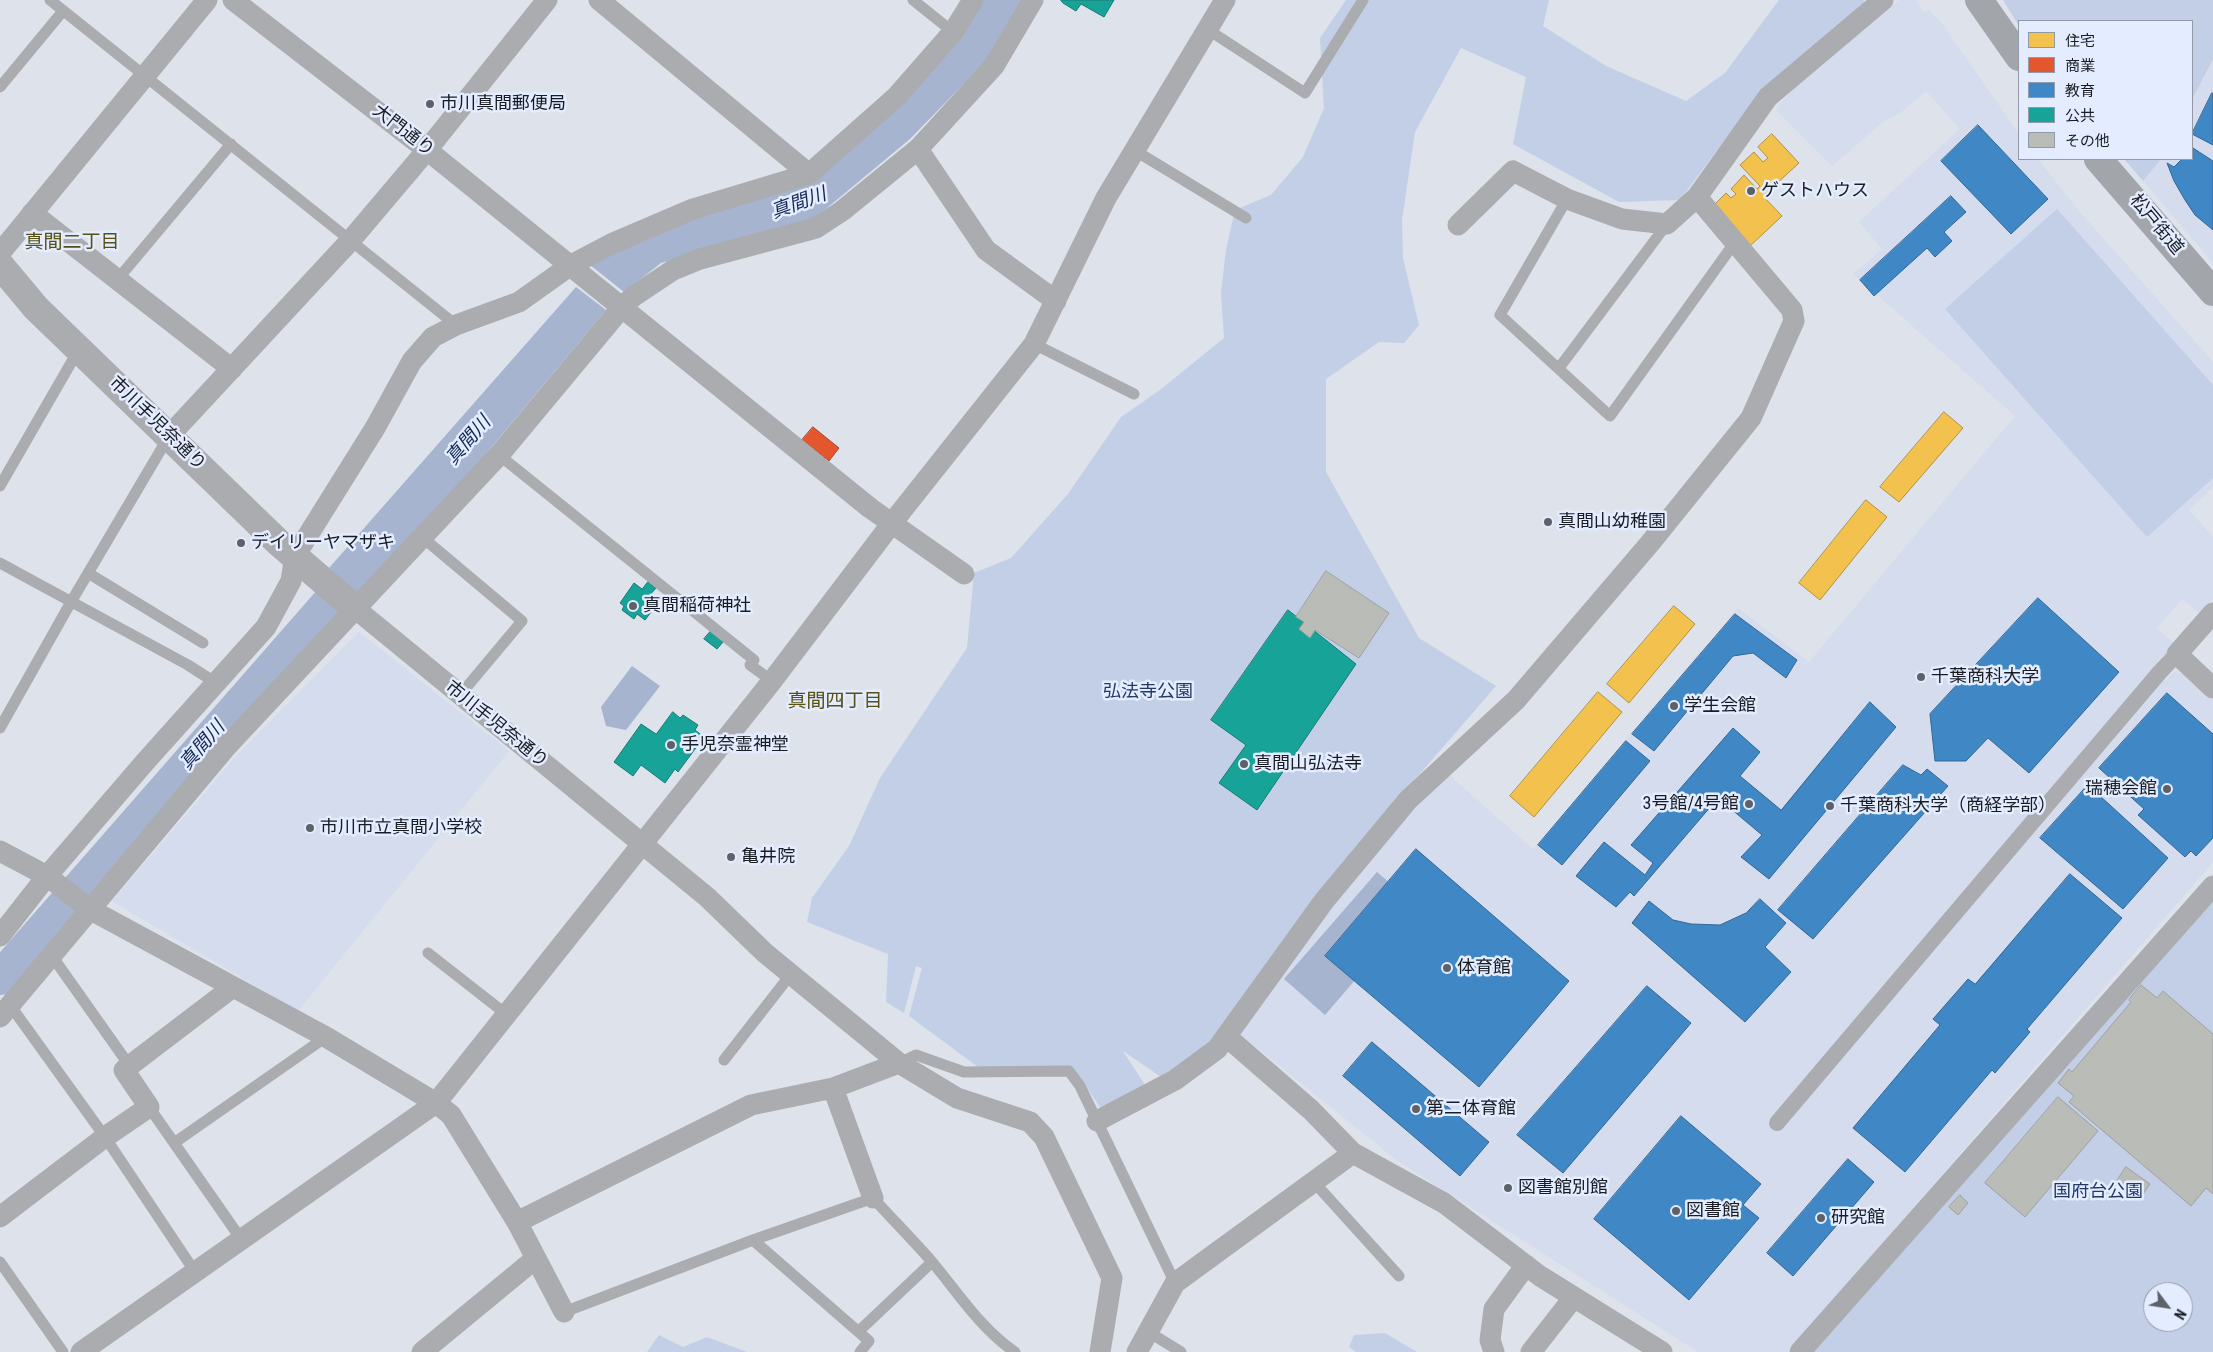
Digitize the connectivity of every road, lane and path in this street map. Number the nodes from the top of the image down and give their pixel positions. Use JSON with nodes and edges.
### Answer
{"nodes":[{"id":1,"x":50,"y":0,"type":"edge"},
{"id":2,"x":207,"y":0,"type":"edge"},
{"id":3,"x":233,"y":0,"type":"edge"},
{"id":4,"x":547,"y":0,"type":"edge"},
{"id":5,"x":599,"y":0,"type":"edge"},
{"id":6,"x":913,"y":0,"type":"edge"},
{"id":7,"x":973,"y":0,"type":"edge"},
{"id":8,"x":1033,"y":0,"type":"edge"},
{"id":9,"x":1225,"y":0,"type":"edge"},
{"id":10,"x":1363,"y":0,"type":"edge"},
{"id":11,"x":1883,"y":0,"type":"edge"},
{"id":12,"x":1979,"y":0,"type":"edge"},
{"id":13,"x":63,"y":11,"type":"junction"},
{"id":14,"x":1207,"y":29,"type":"junction"},
{"id":15,"x":953,"y":32,"type":"junction"},
{"id":16,"x":2018,"y":56,"type":"edge"},
{"id":17,"x":145,"y":77,"type":"junction"},
{"id":18,"x":0,"y":87,"type":"edge"},
{"id":19,"x":231,"y":144,"type":"junction"},
{"id":20,"x":918,"y":149,"type":"junction"},
{"id":21,"x":427,"y":150,"type":"junction"},
{"id":22,"x":1134,"y":150,"type":"junction"},
{"id":23,"x":2099,"y":160,"type":"edge"},
{"id":24,"x":809,"y":174,"type":"junction"},
{"id":25,"x":1697,"y":198,"type":"junction"},
{"id":26,"x":1567,"y":199,"type":"junction"},
{"id":27,"x":32,"y":213,"type":"junction"},
{"id":28,"x":1246,"y":218,"type":"dead end"},
{"id":29,"x":1667,"y":224,"type":"junction"},
{"id":30,"x":1458,"y":225,"type":"dead end"},
{"id":31,"x":350,"y":241,"type":"junction"},
{"id":32,"x":1735,"y":242,"type":"junction"},
{"id":33,"x":0,"y":253,"type":"edge"},
{"id":34,"x":0,"y":264,"type":"edge"},
{"id":35,"x":571,"y":266,"type":"junction"},
{"id":36,"x":117,"y":280,"type":"junction"},
{"id":37,"x":2213,"y":292,"type":"edge"},
{"id":38,"x":1056,"y":302,"type":"junction"},
{"id":39,"x":623,"y":306,"type":"junction"},
{"id":40,"x":456,"y":325,"type":"junction"},
{"id":41,"x":1034,"y":344,"type":"junction"},
{"id":42,"x":79,"y":349,"type":"junction"},
{"id":43,"x":232,"y":368,"type":"junction"},
{"id":44,"x":1560,"y":368,"type":"junction"},
{"id":45,"x":1134,"y":394,"type":"dead end"},
{"id":46,"x":169,"y":436,"type":"junction"},
{"id":47,"x":498,"y":455,"type":"junction"},
{"id":48,"x":0,"y":486,"type":"edge"},
{"id":49,"x":892,"y":523,"type":"junction"},
{"id":50,"x":422,"y":537,"type":"junction"},
{"id":51,"x":295,"y":556,"type":"junction"},
{"id":52,"x":0,"y":563,"type":"edge"},
{"id":53,"x":88,"y":573,"type":"junction"},
{"id":54,"x":964,"y":574,"type":"dead end"},
{"id":55,"x":71,"y":602,"type":"junction"},
{"id":56,"x":353,"y":607,"type":"junction"},
{"id":57,"x":2213,"y":613,"type":"edge"},
{"id":58,"x":203,"y":643,"type":"dead end"},
{"id":59,"x":2177,"y":654,"type":"junction"},
{"id":60,"x":772,"y":681,"type":"junction"},
{"id":61,"x":216,"y":682,"type":"junction"},
{"id":62,"x":2213,"y":688,"type":"edge"},
{"id":63,"x":460,"y":695,"type":"junction"},
{"id":64,"x":0,"y":728,"type":"edge"},
{"id":65,"x":642,"y":845,"type":"junction"},
{"id":66,"x":0,"y":851,"type":"edge"},
{"id":67,"x":47,"y":876,"type":"junction"},
{"id":68,"x":2213,"y":886,"type":"edge"},
{"id":69,"x":91,"y":910,"type":"junction"},
{"id":70,"x":0,"y":936,"type":"edge"},
{"id":71,"x":428,"y":953,"type":"dead end"},
{"id":72,"x":52,"y":956,"type":"junction"},
{"id":73,"x":791,"y":974,"type":"junction"},
{"id":74,"x":233,"y":987,"type":"junction"},
{"id":75,"x":5,"y":1011,"type":"edge"},
{"id":76,"x":506,"y":1014,"type":"junction"},
{"id":77,"x":326,"y":1037,"type":"junction"},
{"id":78,"x":1227,"y":1037,"type":"junction"},
{"id":79,"x":724,"y":1060,"type":"dead end"},
{"id":80,"x":900,"y":1063,"type":"junction"},
{"id":81,"x":129,"y":1065,"type":"junction"},
{"id":82,"x":833,"y":1088,"type":"junction"},
{"id":83,"x":436,"y":1103,"type":"junction"},
{"id":84,"x":148,"y":1107,"type":"junction"},
{"id":85,"x":1097,"y":1121,"type":"junction"},
{"id":86,"x":1777,"y":1123,"type":"dead end"},
{"id":87,"x":105,"y":1137,"type":"junction"},
{"id":88,"x":174,"y":1143,"type":"junction"},
{"id":89,"x":1353,"y":1153,"type":"junction"},
{"id":90,"x":1313,"y":1181,"type":"junction"},
{"id":91,"x":873,"y":1198,"type":"junction"},
{"id":92,"x":0,"y":1217,"type":"edge"},
{"id":93,"x":517,"y":1222,"type":"junction"},
{"id":94,"x":241,"y":1239,"type":"junction"},
{"id":95,"x":753,"y":1240,"type":"junction"},
{"id":96,"x":535,"y":1259,"type":"junction"},
{"id":97,"x":0,"y":1262,"type":"edge"},
{"id":98,"x":932,"y":1262,"type":"junction"},
{"id":99,"x":1526,"y":1266,"type":"junction"},
{"id":100,"x":195,"y":1272,"type":"junction"},
{"id":101,"x":1399,"y":1276,"type":"dead end"},
{"id":102,"x":1175,"y":1283,"type":"junction"},
{"id":103,"x":1574,"y":1297,"type":"junction"},
{"id":104,"x":564,"y":1312,"type":"joint"},
{"id":105,"x":859,"y":1331,"type":"junction"},
{"id":106,"x":1147,"y":1331,"type":"junction"},
{"id":107,"x":63,"y":1352,"type":"edge"},
{"id":108,"x":82,"y":1352,"type":"edge"},
{"id":109,"x":422,"y":1352,"type":"edge"},
{"id":110,"x":860,"y":1352,"type":"edge"},
{"id":111,"x":1015,"y":1352,"type":"edge"},
{"id":112,"x":1100,"y":1352,"type":"edge"},
{"id":113,"x":1137,"y":1352,"type":"edge"},
{"id":114,"x":1181,"y":1352,"type":"edge"},
{"id":115,"x":1494,"y":1352,"type":"edge"},
{"id":116,"x":1531,"y":1352,"type":"edge"},
{"id":117,"x":1662,"y":1352,"type":"edge"},
{"id":118,"x":1800,"y":1352,"type":"edge"}],
"edges":[{"from":1,"to":13,"type":"lane"},
{"from":2,"to":17,"type":"street"},
{"from":3,"to":21,"type":"street","name":"大門通り"},
{"from":4,"to":21,"type":"street"},
{"from":5,"to":24,"type":"street"},
{"from":6,"to":15,"type":"lane"},
{"from":7,"to":15,"type":"street"},
{"from":8,"to":20,"type":"street"},
{"from":9,"to":14,"type":"street"},
{"from":10,"to":14,"type":"lane"},
{"from":11,"to":25,"type":"street"},
{"from":12,"to":16,"type":"main road"},
{"from":13,"to":17,"type":"lane"},
{"from":13,"to":18,"type":"lane"},
{"from":14,"to":22,"type":"street"},
{"from":15,"to":24,"type":"street"},
{"from":17,"to":19,"type":"lane"},
{"from":17,"to":27,"type":"street"},
{"from":19,"to":31,"type":"lane"},
{"from":19,"to":36,"type":"lane"},
{"from":20,"to":38,"type":"street"},
{"from":20,"to":39,"type":"street"},
{"from":21,"to":31,"type":"street"},
{"from":21,"to":35,"type":"street","name":"大門通り"},
{"from":22,"to":28,"type":"lane"},
{"from":22,"to":38,"type":"street"},
{"from":23,"to":37,"type":"main road","name":"松戸街道"},
{"from":24,"to":35,"type":"street"},
{"from":25,"to":29,"type":"street"},
{"from":25,"to":32,"type":"street"},
{"from":26,"to":29,"type":"street"},
{"from":26,"to":30,"type":"street"},
{"from":26,"to":44,"type":"lane"},
{"from":27,"to":33,"type":"street"},
{"from":27,"to":36,"type":"street"},
{"from":29,"to":44,"type":"lane"},
{"from":31,"to":40,"type":"lane"},
{"from":31,"to":43,"type":"street"},
{"from":32,"to":44,"type":"lane"},
{"from":32,"to":78,"type":"street"},
{"from":34,"to":42,"type":"street","name":"市川手児奈通り"},
{"from":35,"to":39,"type":"street","name":"大門通り"},
{"from":35,"to":40,"type":"street"},
{"from":36,"to":43,"type":"street"},
{"from":38,"to":41,"type":"street"},
{"from":39,"to":47,"type":"street"},
{"from":39,"to":49,"type":"street","name":"大門通り"},
{"from":40,"to":51,"type":"street"},
{"from":41,"to":45,"type":"lane"},
{"from":41,"to":49,"type":"street"},
{"from":42,"to":46,"type":"street","name":"市川手児奈通り"},
{"from":42,"to":48,"type":"lane"},
{"from":43,"to":46,"type":"street"},
{"from":46,"to":51,"type":"street","name":"市川手児奈通り"},
{"from":46,"to":53,"type":"lane"},
{"from":47,"to":50,"type":"street"},
{"from":47,"to":60,"type":"lane"},
{"from":49,"to":54,"type":"street","name":"大門通り"},
{"from":49,"to":60,"type":"street"},
{"from":50,"to":56,"type":"street"},
{"from":50,"to":63,"type":"lane"},
{"from":51,"to":56,"type":"street","name":"市川手児奈通り"},
{"from":51,"to":61,"type":"street"},
{"from":52,"to":55,"type":"lane"},
{"from":53,"to":55,"type":"lane"},
{"from":53,"to":58,"type":"lane"},
{"from":55,"to":61,"type":"lane"},
{"from":55,"to":64,"type":"lane"},
{"from":56,"to":63,"type":"street","name":"市川手児奈通り"},
{"from":56,"to":69,"type":"street"},
{"from":57,"to":59,"type":"street"},
{"from":59,"to":62,"type":"street"},
{"from":59,"to":86,"type":"street"},
{"from":60,"to":65,"type":"street"},
{"from":61,"to":67,"type":"street"},
{"from":63,"to":65,"type":"street","name":"市川手児奈通り"},
{"from":65,"to":73,"type":"street","name":"市川手児奈通り"},
{"from":65,"to":76,"type":"street"},
{"from":66,"to":67,"type":"street"},
{"from":67,"to":69,"type":"street"},
{"from":67,"to":70,"type":"street"},
{"from":68,"to":118,"type":"street"},
{"from":69,"to":72,"type":"street"},
{"from":69,"to":74,"type":"street"},
{"from":71,"to":76,"type":"lane"},
{"from":72,"to":75,"type":"street"},
{"from":72,"to":81,"type":"lane"},
{"from":73,"to":79,"type":"lane"},
{"from":73,"to":80,"type":"street","name":"市川手児奈通り"},
{"from":74,"to":77,"type":"street"},
{"from":74,"to":81,"type":"street"},
{"from":75,"to":87,"type":"lane"},
{"from":76,"to":83,"type":"street"},
{"from":77,"to":83,"type":"street"},
{"from":77,"to":88,"type":"lane"},
{"from":78,"to":85,"type":"street"},
{"from":78,"to":89,"type":"street"},
{"from":80,"to":82,"type":"street"},
{"from":80,"to":85,"type":"lane"},
{"from":80,"to":112,"type":"street","name":"市川手児奈通り"},
{"from":81,"to":84,"type":"street"},
{"from":82,"to":91,"type":"street"},
{"from":82,"to":93,"type":"street"},
{"from":83,"to":93,"type":"street"},
{"from":83,"to":94,"type":"street"},
{"from":84,"to":87,"type":"street"},
{"from":84,"to":88,"type":"lane"},
{"from":85,"to":102,"type":"lane"},
{"from":87,"to":92,"type":"street"},
{"from":87,"to":100,"type":"lane"},
{"from":88,"to":94,"type":"lane"},
{"from":89,"to":90,"type":"street"},
{"from":89,"to":99,"type":"street"},
{"from":90,"to":101,"type":"lane"},
{"from":90,"to":102,"type":"street"},
{"from":91,"to":95,"type":"lane"},
{"from":91,"to":98,"type":"lane"},
{"from":93,"to":96,"type":"street"},
{"from":94,"to":100,"type":"street"},
{"from":95,"to":104,"type":"lane"},
{"from":95,"to":105,"type":"lane"},
{"from":96,"to":104,"type":"street"},
{"from":96,"to":109,"type":"street"},
{"from":97,"to":107,"type":"lane"},
{"from":98,"to":105,"type":"lane"},
{"from":98,"to":111,"type":"lane"},
{"from":99,"to":103,"type":"street"},
{"from":99,"to":115,"type":"street"},
{"from":100,"to":108,"type":"street"},
{"from":102,"to":106,"type":"street"},
{"from":103,"to":116,"type":"street"},
{"from":103,"to":117,"type":"street"},
{"from":105,"to":110,"type":"lane"},
{"from":106,"to":113,"type":"street"},
{"from":106,"to":114,"type":"lane"}]}
